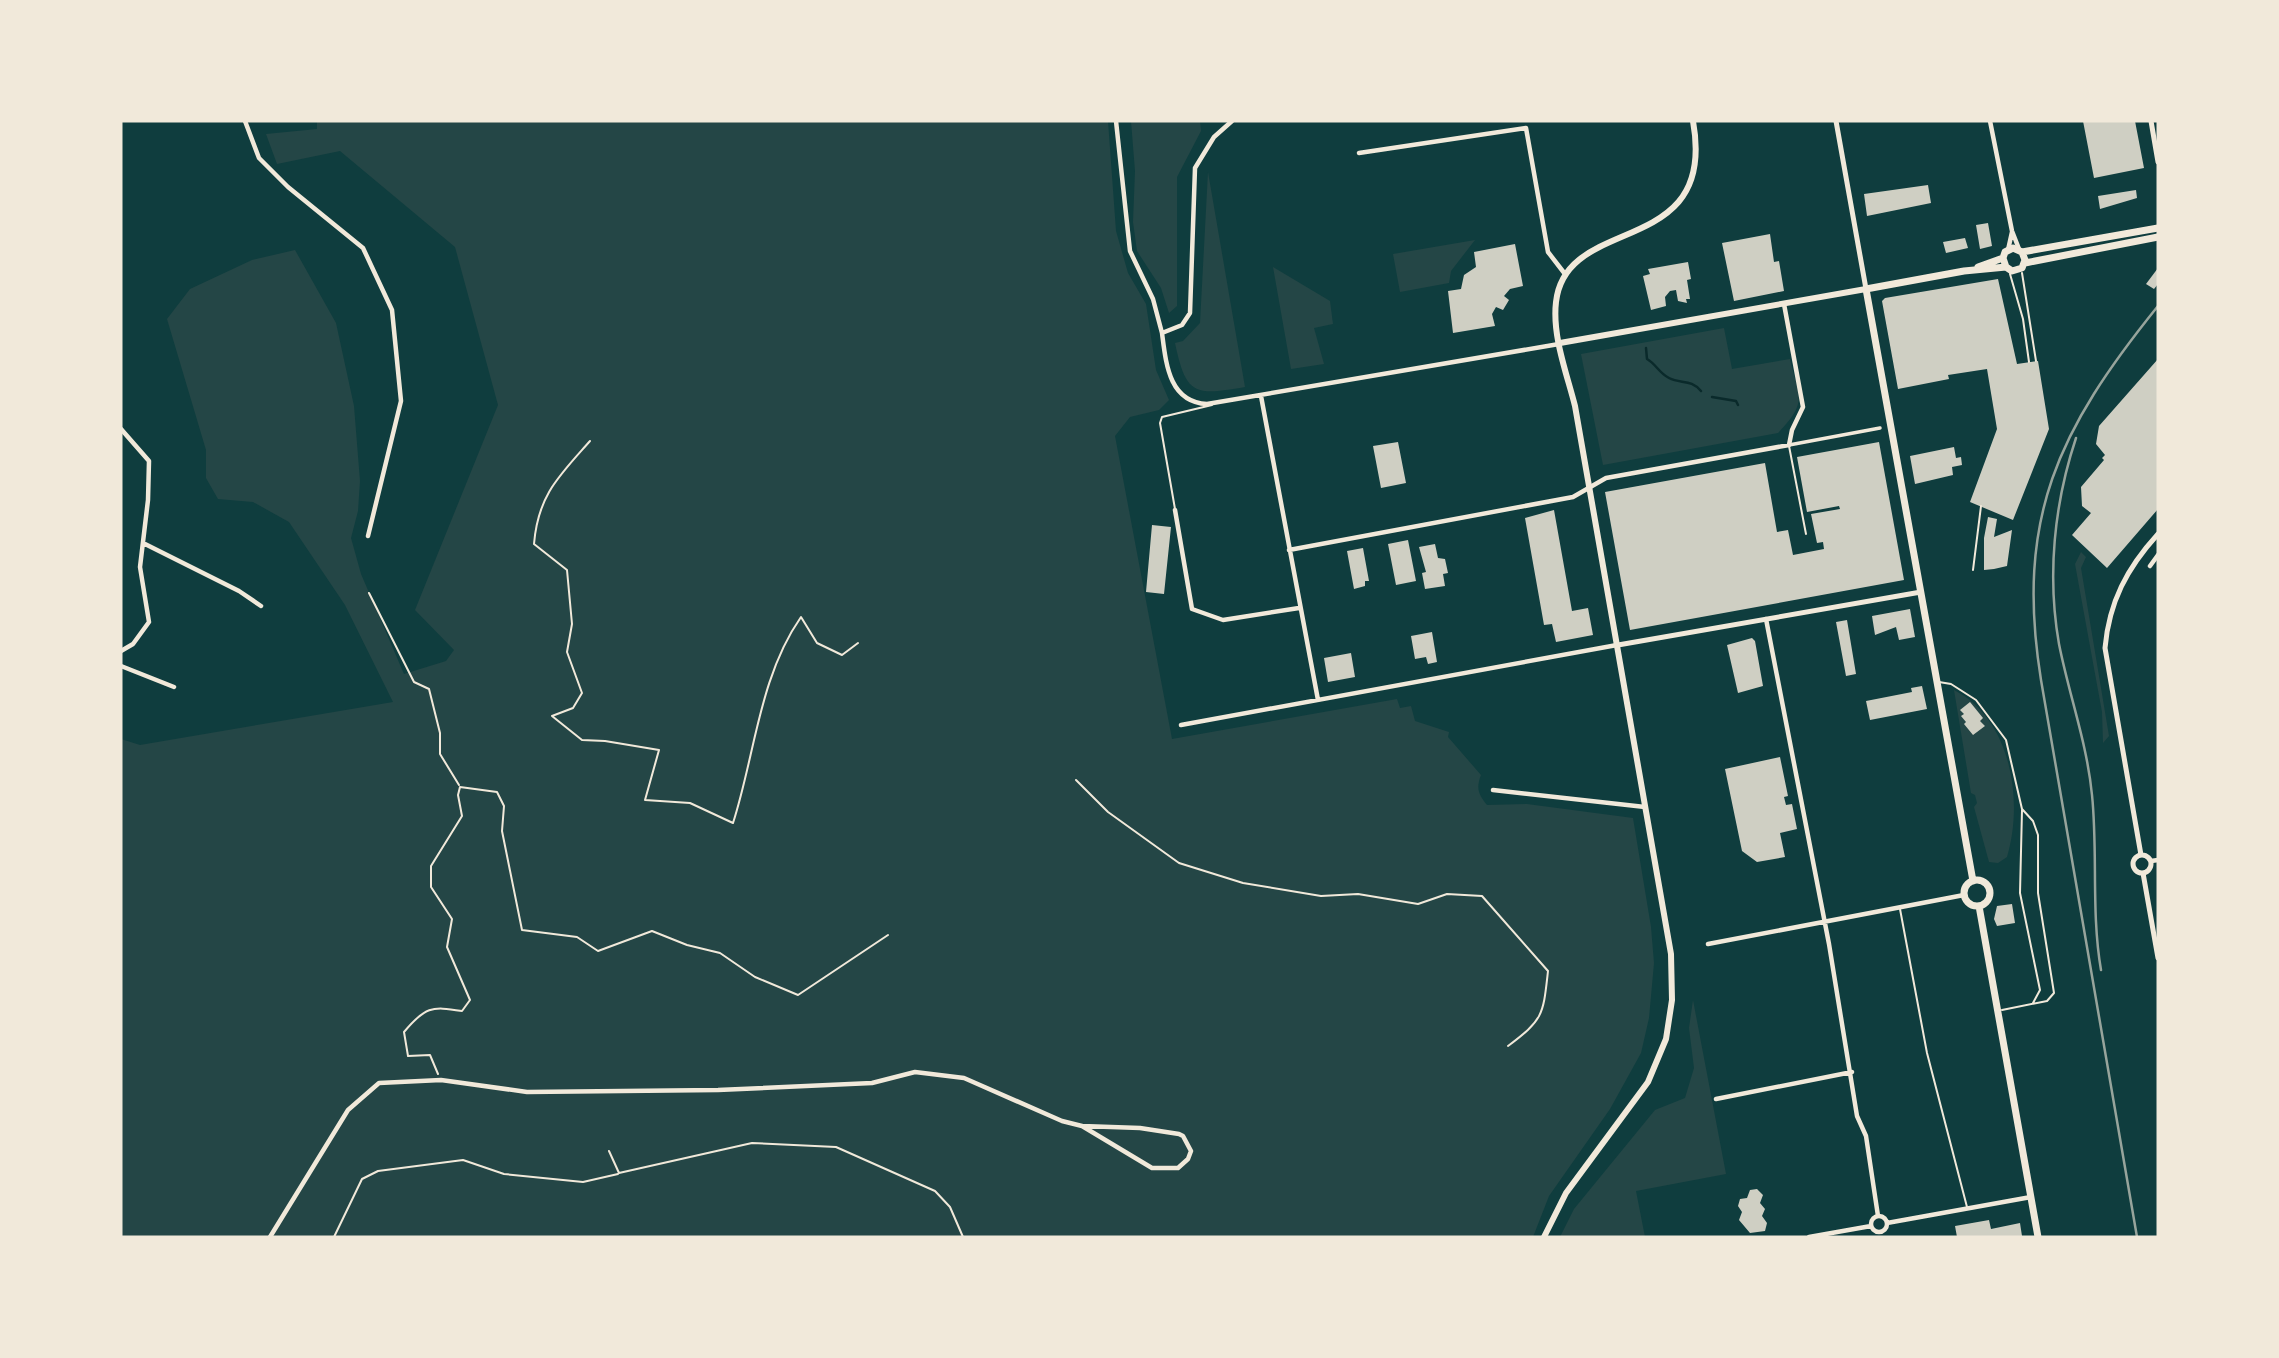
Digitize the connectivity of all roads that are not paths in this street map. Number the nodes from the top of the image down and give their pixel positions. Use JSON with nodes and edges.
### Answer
{"nodes":[{"id":1,"x":245,"y":121,"type":"edge"},
{"id":2,"x":1116,"y":121,"type":"edge"},
{"id":3,"x":1232,"y":121,"type":"edge"},
{"id":4,"x":1693,"y":121,"type":"edge"},
{"id":5,"x":1836,"y":121,"type":"edge"},
{"id":6,"x":1990,"y":121,"type":"edge"},
{"id":7,"x":2151,"y":121,"type":"edge"},
{"id":8,"x":1359,"y":153,"type":"dead end"},
{"id":9,"x":2158,"y":162,"type":"edge"},
{"id":10,"x":2158,"y":228,"type":"edge"},
{"id":11,"x":2012,"y":231,"type":"junction"},
{"id":12,"x":2158,"y":237,"type":"edge"},
{"id":13,"x":2008,"y":250,"type":"junction"},
{"id":14,"x":2021,"y":251,"type":"junction"},
{"id":15,"x":2003,"y":258,"type":"junction"},
{"id":16,"x":2023,"y":266,"type":"junction"},
{"id":17,"x":2007,"y":268,"type":"junction"},
{"id":18,"x":1964,"y":271,"type":"junction"},
{"id":19,"x":1565,"y":274,"type":"junction"},
{"id":20,"x":1866,"y":289,"type":"junction"},
{"id":21,"x":1784,"y":304,"type":"junction"},
{"id":22,"x":1162,"y":333,"type":"junction"},
{"id":23,"x":1560,"y":344,"type":"junction"},
{"id":24,"x":2036,"y":361,"type":"dead end"},
{"id":25,"x":2029,"y":362,"type":"dead end"},
{"id":26,"x":1261,"y":396,"type":"junction"},
{"id":27,"x":1220,"y":403,"type":"junction"},
{"id":28,"x":1880,"y":428,"type":"dead end"},
{"id":29,"x":121,"y":429,"type":"edge"},
{"id":30,"x":1789,"y":444,"type":"junction"},
{"id":31,"x":1589,"y":487,"type":"junction"},
{"id":32,"x":1981,"y":506,"type":"dead end"},
{"id":33,"x":1175,"y":510,"type":"joint"},
{"id":34,"x":1806,"y":534,"type":"dead end"},
{"id":35,"x":2158,"y":534,"type":"edge"},
{"id":36,"x":368,"y":536,"type":"dead end"},
{"id":37,"x":143,"y":543,"type":"junction"},
{"id":38,"x":1289,"y":550,"type":"junction"},
{"id":39,"x":2158,"y":555,"type":"edge"},
{"id":40,"x":2150,"y":566,"type":"dead end"},
{"id":41,"x":1973,"y":570,"type":"dead end"},
{"id":42,"x":1921,"y":592,"type":"junction"},
{"id":43,"x":261,"y":606,"type":"dead end"},
{"id":44,"x":1300,"y":608,"type":"junction"},
{"id":45,"x":1766,"y":619,"type":"junction"},
{"id":46,"x":1618,"y":645,"type":"junction"},
{"id":47,"x":121,"y":652,"type":"edge"},
{"id":48,"x":121,"y":666,"type":"edge"},
{"id":49,"x":1937,"y":682,"type":"junction"},
{"id":50,"x":174,"y":687,"type":"dead end"},
{"id":51,"x":1318,"y":700,"type":"junction"},
{"id":52,"x":1181,"y":725,"type":"dead end"},
{"id":53,"x":1493,"y":790,"type":"dead end"},
{"id":54,"x":1646,"y":807,"type":"junction"},
{"id":55,"x":2022,"y":808,"type":"junction"},
{"id":56,"x":2141,"y":855,"type":"junction"},
{"id":57,"x":2158,"y":860,"type":"edge"},
{"id":58,"x":2151,"y":861,"type":"junction"},
{"id":59,"x":2143,"y":873,"type":"junction"},
{"id":60,"x":1973,"y":881,"type":"junction"},
{"id":61,"x":1964,"y":895,"type":"junction"},
{"id":62,"x":1979,"y":906,"type":"junction"},
{"id":63,"x":1899,"y":908,"type":"junction"},
{"id":64,"x":1825,"y":922,"type":"junction"},
{"id":65,"x":1708,"y":944,"type":"dead end"},
{"id":66,"x":2158,"y":958,"type":"edge"},
{"id":67,"x":2033,"y":1004,"type":"junction"},
{"id":68,"x":1997,"y":1011,"type":"junction"},
{"id":69,"x":1852,"y":1072,"type":"junction"},
{"id":70,"x":1716,"y":1099,"type":"dead end"},
{"id":71,"x":1082,"y":1126,"type":"junction"},
{"id":72,"x":2031,"y":1197,"type":"junction"},
{"id":73,"x":1967,"y":1208,"type":"junction"},
{"id":74,"x":1878,"y":1216,"type":"junction"},
{"id":75,"x":1888,"y":1223,"type":"junction"},
{"id":76,"x":1871,"y":1226,"type":"junction"},
{"id":77,"x":1882,"y":1235,"type":"edge"},
{"id":78,"x":270,"y":1237,"type":"edge"},
{"id":79,"x":1544,"y":1237,"type":"edge"},
{"id":80,"x":1809,"y":1237,"type":"edge"},
{"id":81,"x":2038,"y":1237,"type":"edge"}],
"edges":[{"from":1,"to":36,"type":"street"},
{"from":2,"to":22,"type":"street"},
{"from":3,"to":22,"type":"street"},
{"from":4,"to":19,"type":"main road"},
{"from":5,"to":20,"type":"street"},
{"from":6,"to":11,"type":"street"},
{"from":7,"to":9,"type":"street"},
{"from":8,"to":19,"type":"street"},
{"from":10,"to":14,"type":"main road"},
{"from":11,"to":13,"type":"street"},
{"from":11,"to":14,"type":"street"},
{"from":12,"to":16,"type":"main road"},
{"from":13,"to":14,"type":"main road"},
{"from":13,"to":15,"type":"main road"},
{"from":14,"to":16,"type":"main road"},
{"from":15,"to":17,"type":"main road"},
{"from":15,"to":18,"type":"main road"},
{"from":16,"to":17,"type":"main road"},
{"from":16,"to":24,"type":"lane"},
{"from":17,"to":18,"type":"main road"},
{"from":17,"to":25,"type":"lane"},
{"from":18,"to":20,"type":"main road"},
{"from":19,"to":23,"type":"main road"},
{"from":20,"to":21,"type":"main road"},
{"from":20,"to":42,"type":"main road"},
{"from":21,"to":23,"type":"main road"},
{"from":21,"to":30,"type":"street"},
{"from":22,"to":27,"type":"street"},
{"from":23,"to":26,"type":"street"},
{"from":23,"to":31,"type":"main road"},
{"from":26,"to":27,"type":"street"},
{"from":26,"to":38,"type":"street"},
{"from":27,"to":33,"type":"lane"},
{"from":28,"to":30,"type":"street"},
{"from":29,"to":37,"type":"street"},
{"from":30,"to":31,"type":"street"},
{"from":30,"to":34,"type":"lane"},
{"from":31,"to":38,"type":"street"},
{"from":31,"to":46,"type":"main road"},
{"from":32,"to":41,"type":"lane"},
{"from":33,"to":44,"type":"street"},
{"from":35,"to":56,"type":"street"},
{"from":37,"to":43,"type":"street"},
{"from":37,"to":47,"type":"street"},
{"from":38,"to":44,"type":"street"},
{"from":39,"to":40,"type":"street"},
{"from":42,"to":45,"type":"street"},
{"from":42,"to":49,"type":"main road"},
{"from":44,"to":51,"type":"street"},
{"from":45,"to":46,"type":"street"},
{"from":45,"to":64,"type":"street"},
{"from":46,"to":51,"type":"street"},
{"from":46,"to":54,"type":"main road"},
{"from":48,"to":50,"type":"street"},
{"from":49,"to":55,"type":"lane"},
{"from":49,"to":60,"type":"main road"},
{"from":51,"to":52,"type":"street"},
{"from":53,"to":54,"type":"street"},
{"from":54,"to":79,"type":"main road"},
{"from":55,"to":67,"type":"lane"},
{"from":55,"to":67,"type":"lane"},
{"from":56,"to":58,"type":"street"},
{"from":56,"to":59,"type":"street"},
{"from":57,"to":58,"type":"street"},
{"from":58,"to":59,"type":"street"},
{"from":59,"to":66,"type":"street"},
{"from":60,"to":61,"type":"main road"},
{"from":60,"to":62,"type":"main road"},
{"from":61,"to":62,"type":"main road"},
{"from":61,"to":63,"type":"street"},
{"from":62,"to":68,"type":"main road"},
{"from":63,"to":64,"type":"street"},
{"from":63,"to":73,"type":"lane"},
{"from":64,"to":65,"type":"street"},
{"from":64,"to":69,"type":"street"},
{"from":67,"to":68,"type":"lane"},
{"from":68,"to":72,"type":"main road"},
{"from":69,"to":70,"type":"street"},
{"from":69,"to":74,"type":"street"},
{"from":71,"to":71,"type":"street"},
{"from":71,"to":78,"type":"street"},
{"from":72,"to":73,"type":"street"},
{"from":72,"to":81,"type":"main road"},
{"from":73,"to":75,"type":"street"},
{"from":74,"to":75,"type":"street"},
{"from":74,"to":76,"type":"street"},
{"from":75,"to":77,"type":"street"},
{"from":76,"to":77,"type":"street"},
{"from":76,"to":80,"type":"street"}]}
